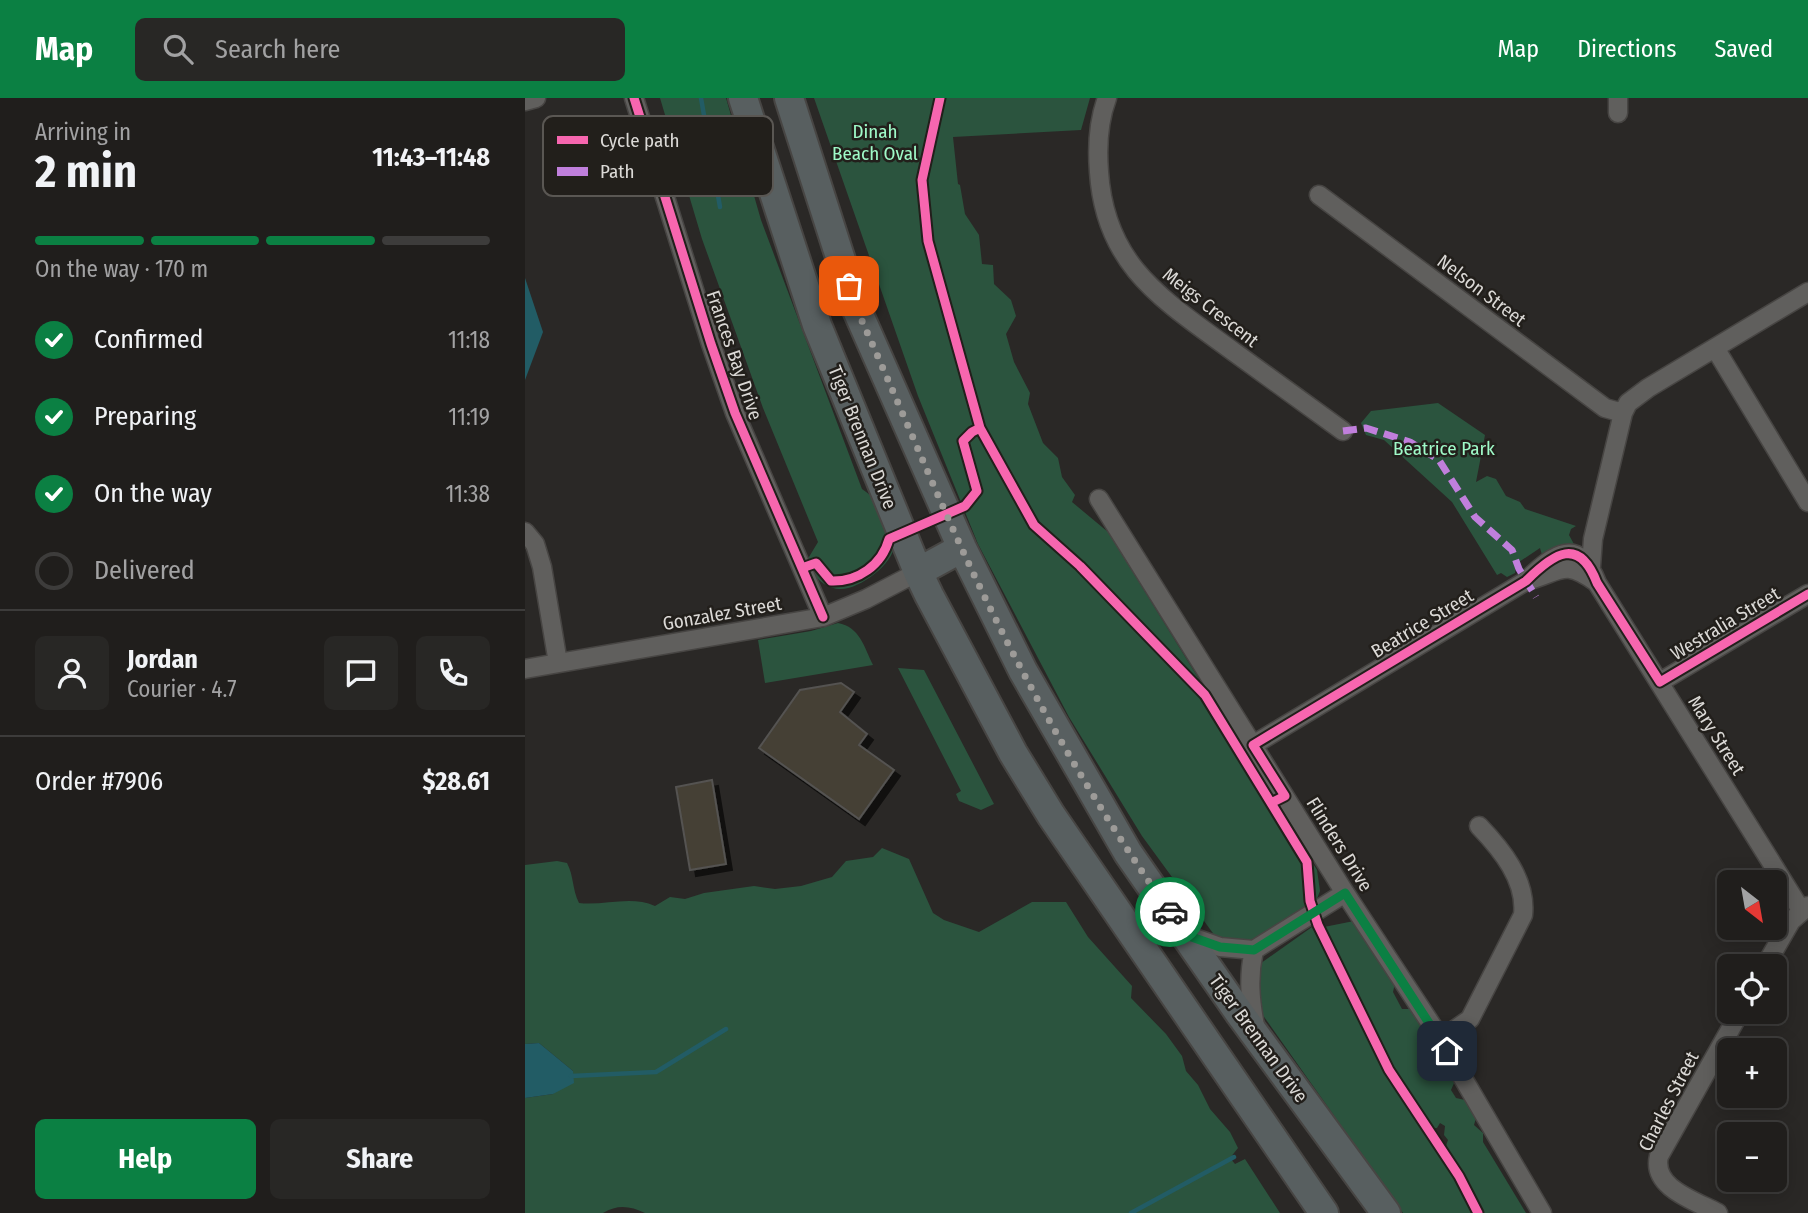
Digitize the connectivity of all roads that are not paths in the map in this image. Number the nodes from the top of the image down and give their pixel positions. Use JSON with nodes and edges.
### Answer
{"nodes":[{"id":1,"x":536,"y":98,"type":"edge"},
{"id":2,"x":634,"y":98,"type":"edge"},
{"id":3,"x":744,"y":98,"type":"edge"},
{"id":4,"x":789,"y":98,"type":"edge"},
{"id":5,"x":1107,"y":98,"type":"edge"},
{"id":6,"x":525,"y":101,"type":"edge"},
{"id":7,"x":640,"y":116,"type":"edge"},
{"id":8,"x":748,"y":116,"type":"edge"},
{"id":9,"x":773,"y":194,"type":"edge"},
{"id":10,"x":1319,"y":195,"type":"dead end"},
{"id":11,"x":665,"y":196,"type":"edge"},
{"id":12,"x":1808,"y":292,"type":"edge"},
{"id":13,"x":1715,"y":348,"type":"junction"},
{"id":14,"x":1623,"y":413,"type":"junction"},
{"id":15,"x":1343,"y":431,"type":"dead end"},
{"id":16,"x":1099,"y":499,"type":"dead end"},
{"id":17,"x":1808,"y":502,"type":"edge"},
{"id":18,"x":525,"y":532,"type":"edge"},
{"id":19,"x":962,"y":548,"type":"junction"},
{"id":20,"x":1585,"y":560,"type":"junction"},
{"id":21,"x":918,"y":572,"type":"junction"},
{"id":22,"x":1808,"y":594,"type":"edge"},
{"id":23,"x":823,"y":617,"type":"junction"},
{"id":24,"x":558,"y":663,"type":"junction"},
{"id":25,"x":525,"y":669,"type":"edge"},
{"id":26,"x":1660,"y":682,"type":"junction"},
{"id":27,"x":1253,"y":745,"type":"junction"},
{"id":28,"x":1479,"y":826,"type":"dead end"},
{"id":29,"x":1345,"y":893,"type":"junction"},
{"id":30,"x":1804,"y":908,"type":"edge"},
{"id":31,"x":1186,"y":935,"type":"junction"},
{"id":32,"x":1254,"y":950,"type":"junction"},
{"id":33,"x":1772,"y":954,"type":"edge"},
{"id":34,"x":1733,"y":1024,"type":"edge"},
{"id":35,"x":1257,"y":1037,"type":"junction"},
{"id":36,"x":1440,"y":1040,"type":"junction"},
{"id":37,"x":1324,"y":1213,"type":"edge"},
{"id":38,"x":1386,"y":1213,"type":"edge"},
{"id":39,"x":1542,"y":1213,"type":"edge"},
{"id":40,"x":1718,"y":1213,"type":"edge"}],
"edges":[{"from":1,"to":6,"type":"street"},
{"from":2,"to":7,"type":"street","name":"Frances Bay Drive"},
{"from":3,"to":8,"type":"main road","name":"Tiger Brennan Drive"},
{"from":4,"to":19,"type":"main road","name":"Tiger Brennan Drive"},
{"from":5,"to":15,"type":"street","name":"Meigs Crescent"},
{"from":9,"to":21,"type":"main road","name":"Tiger Brennan Drive"},
{"from":10,"to":14,"type":"street","name":"Nelson Street"},
{"from":11,"to":23,"type":"street","name":"Frances Bay Drive"},
{"from":12,"to":13,"type":"street"},
{"from":13,"to":14,"type":"street"},
{"from":13,"to":17,"type":"street"},
{"from":14,"to":20,"type":"street"},
{"from":16,"to":27,"type":"street","name":"Flinders Drive"},
{"from":18,"to":24,"type":"street"},
{"from":19,"to":21,"type":"main road"},
{"from":19,"to":31,"type":"main road","name":"Tiger Brennan Drive"},
{"from":20,"to":26,"type":"street","name":"Mary Street"},
{"from":20,"to":27,"type":"street","name":"Beatrice Street"},
{"from":21,"to":23,"type":"street","name":"Gonzalez Street"},
{"from":21,"to":37,"type":"main road","name":"Tiger Brennan Drive"},
{"from":22,"to":26,"type":"street","name":"Westralia Street"},
{"from":23,"to":24,"type":"street","name":"Gonzalez Street"},
{"from":24,"to":25,"type":"street","name":"Gonzalez Street"},
{"from":26,"to":30,"type":"street","name":"Mary Street"},
{"from":27,"to":29,"type":"street","name":"Flinders Drive"},
{"from":28,"to":36,"type":"street"},
{"from":29,"to":32,"type":"street"},
{"from":29,"to":36,"type":"street","name":"Flinders Drive"},
{"from":30,"to":33,"type":"street"},
{"from":31,"to":32,"type":"street"},
{"from":31,"to":35,"type":"main road","name":"Tiger Brennan Drive"},
{"from":32,"to":35,"type":"street"},
{"from":34,"to":40,"type":"street","name":"Charles Street"},
{"from":35,"to":38,"type":"main road","name":"Tiger Brennan Drive"},
{"from":36,"to":39,"type":"street","name":"Flinders Drive"}]}
